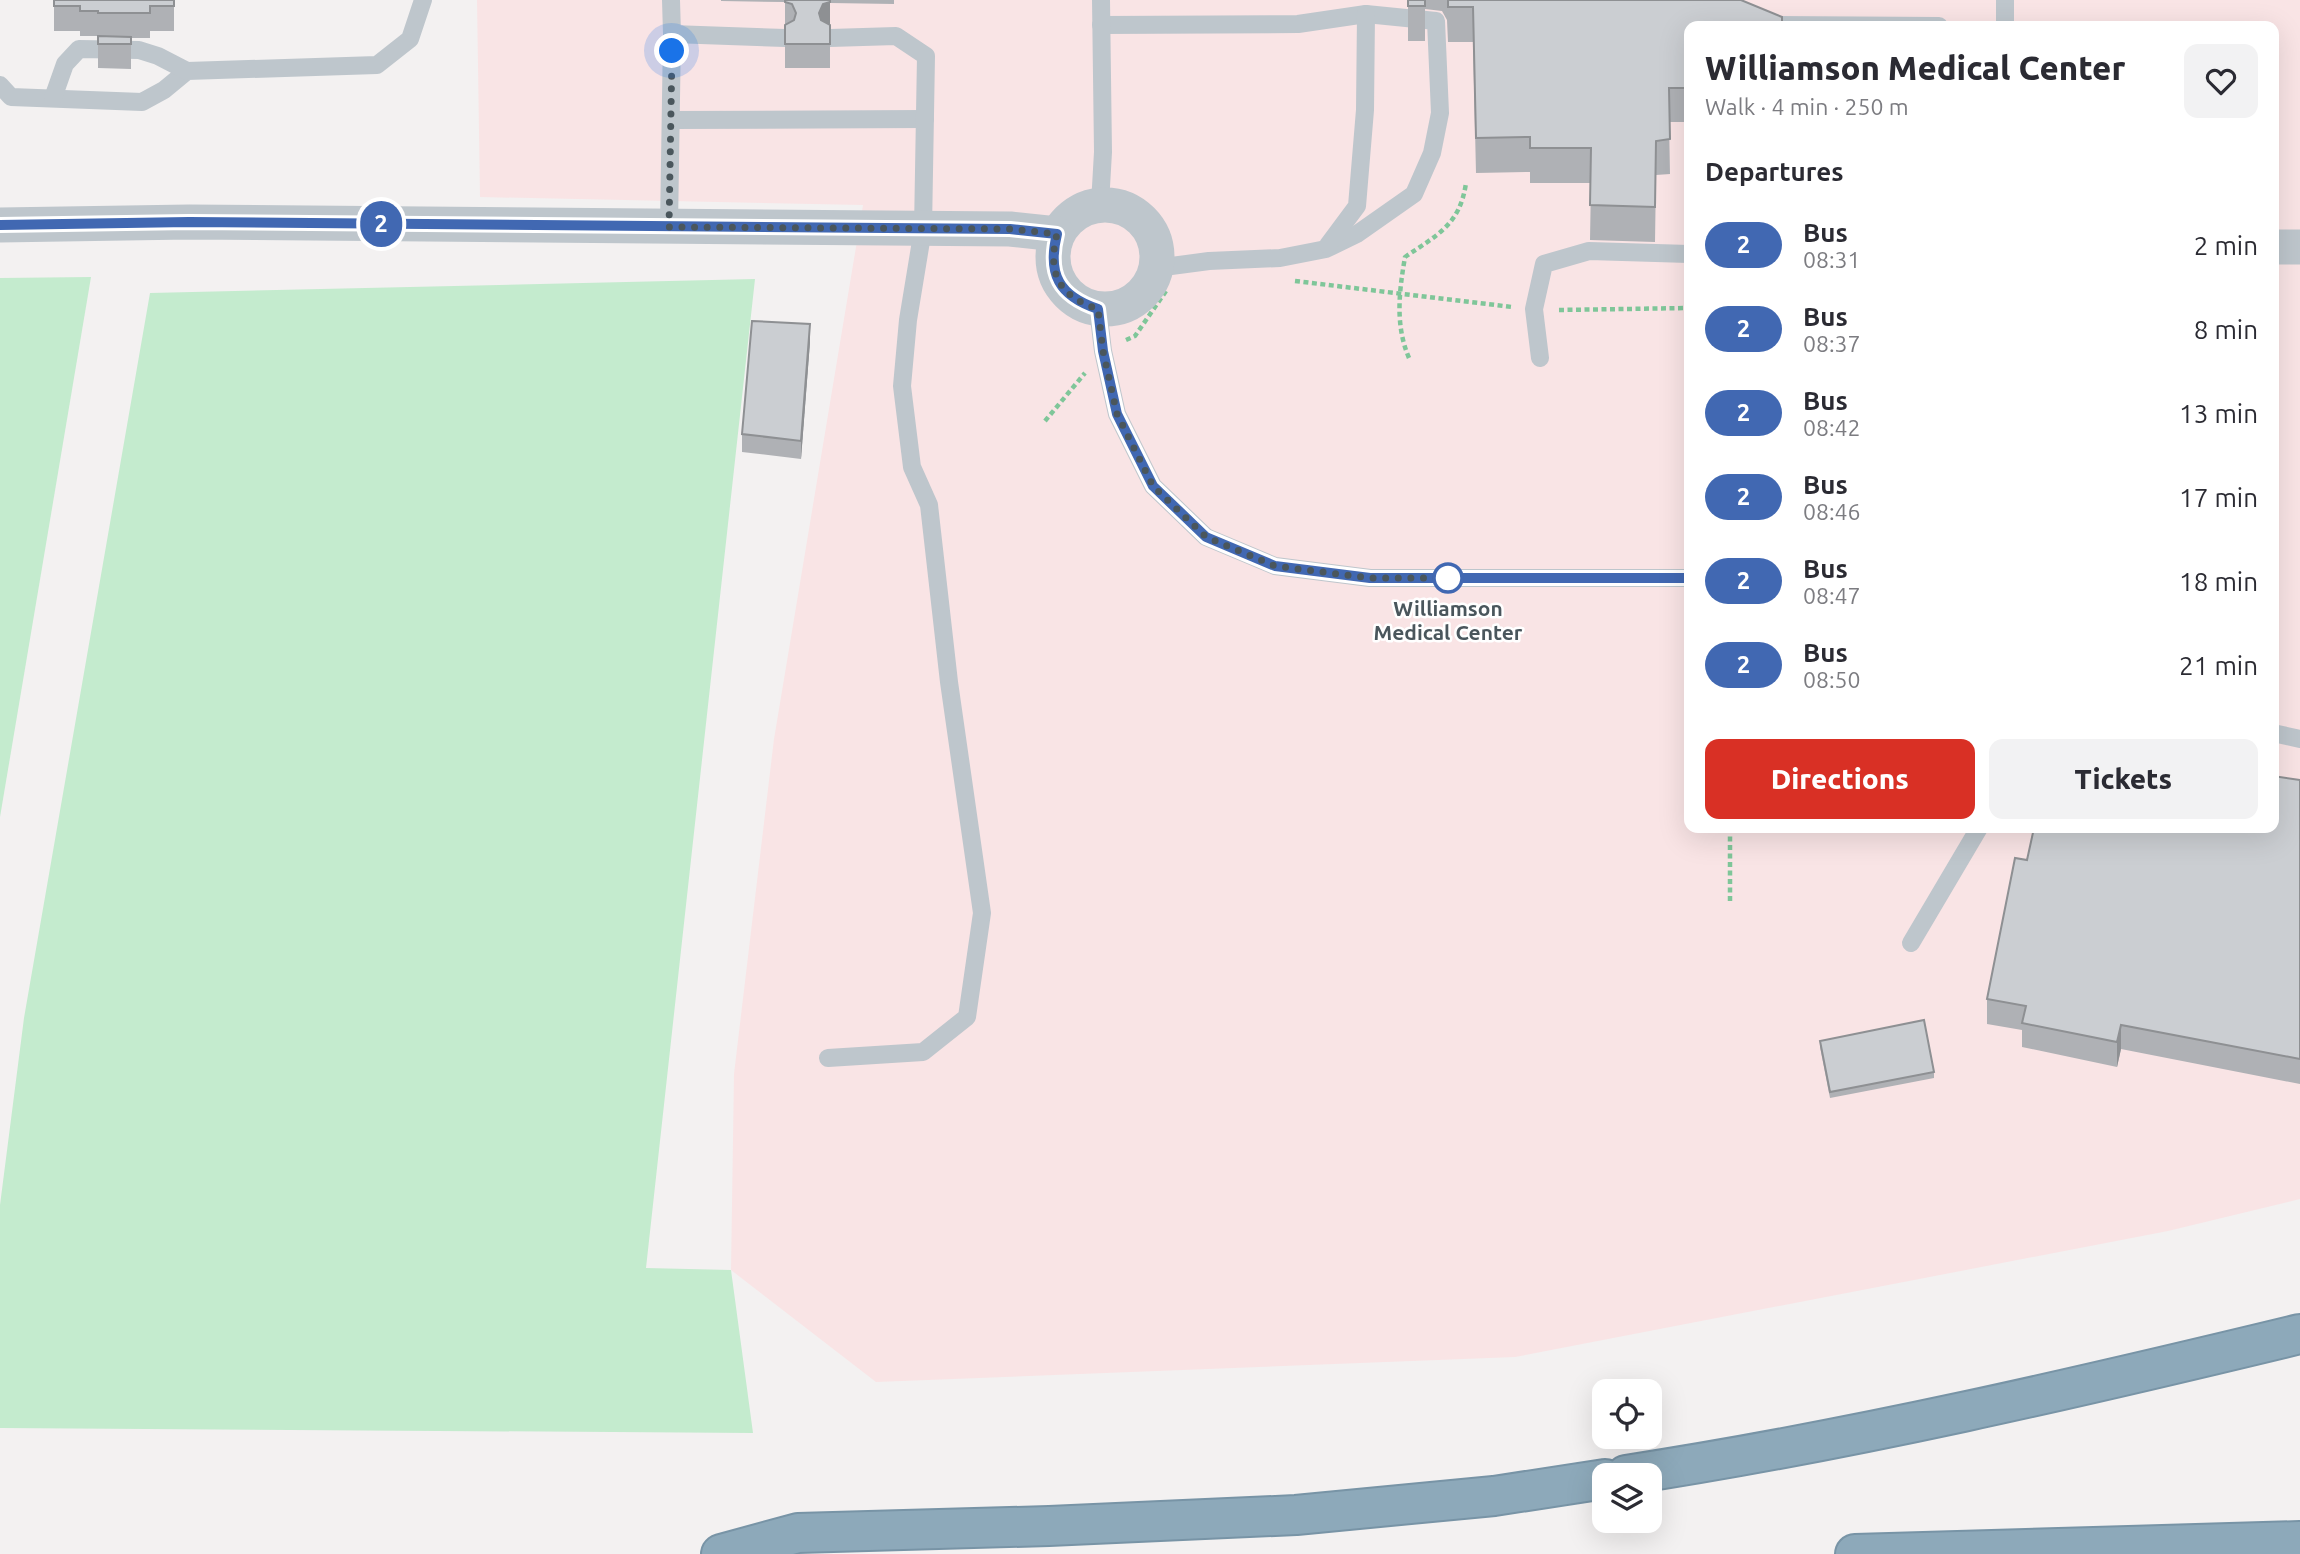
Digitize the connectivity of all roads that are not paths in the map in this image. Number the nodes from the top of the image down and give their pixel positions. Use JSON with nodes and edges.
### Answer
{"nodes":[{"id":1,"x":423,"y":0,"type":"edge"},
{"id":2,"x":671,"y":0,"type":"edge"},
{"id":3,"x":1101,"y":0,"type":"edge"},
{"id":4,"x":2005,"y":0,"type":"edge"},
{"id":5,"x":1366,"y":13,"type":"junction"},
{"id":6,"x":2005,"y":21,"type":"edge"},
{"id":7,"x":1101,"y":26,"type":"junction"},
{"id":8,"x":672,"y":34,"type":"junction"},
{"id":9,"x":785,"y":38,"type":"edge"},
{"id":10,"x":830,"y":38,"type":"edge"},
{"id":11,"x":187,"y":71,"type":"junction"},
{"id":12,"x":0,"y":85,"type":"edge"},
{"id":13,"x":53,"y":98,"type":"junction"},
{"id":14,"x":925,"y":119,"type":"junction"},
{"id":15,"x":671,"y":120,"type":"junction"},
{"id":16,"x":1100,"y":204,"type":"junction"},
{"id":17,"x":0,"y":225,"type":"edge"},
{"id":18,"x":669,"y":227,"type":"junction"},
{"id":19,"x":923,"y":229,"type":"junction"},
{"id":20,"x":1057,"y":234,"type":"junction"},
{"id":21,"x":2279,"y":247,"type":"edge"},
{"id":22,"x":2300,"y":247,"type":"edge"},
{"id":23,"x":1326,"y":248,"type":"junction"},
{"id":24,"x":1684,"y":254,"type":"edge"},
{"id":25,"x":1164,"y":276,"type":"junction"},
{"id":26,"x":1098,"y":309,"type":"junction"},
{"id":27,"x":1540,"y":358,"type":"dead end"},
{"id":28,"x":1684,"y":578,"type":"edge"},
{"id":29,"x":2279,"y":734,"type":"edge"},
{"id":30,"x":2300,"y":739,"type":"edge"},
{"id":31,"x":1976,"y":833,"type":"edge"},
{"id":32,"x":1911,"y":943,"type":"dead end"},
{"id":33,"x":828,"y":1058,"type":"dead end"},
{"id":34,"x":2300,"y":1335,"type":"edge"},
{"id":35,"x":1662,"y":1469,"type":"edge"},
{"id":36,"x":1592,"y":1481,"type":"edge"},
{"id":37,"x":2300,"y":1541,"type":"edge"},
{"id":38,"x":720,"y":1554,"type":"edge"},
{"id":39,"x":1855,"y":1554,"type":"edge"}],
"edges":[{"from":1,"to":11,"type":"lane"},
{"from":2,"to":8,"type":"lane"},
{"from":3,"to":7,"type":"lane"},
{"from":4,"to":6,"type":"lane"},
{"from":5,"to":7,"type":"lane"},
{"from":5,"to":23,"type":"lane"},
{"from":5,"to":23,"type":"lane"},
{"from":7,"to":16,"type":"lane"},
{"from":8,"to":9,"type":"lane"},
{"from":8,"to":15,"type":"lane"},
{"from":10,"to":14,"type":"lane"},
{"from":11,"to":13,"type":"lane"},
{"from":11,"to":13,"type":"lane"},
{"from":12,"to":13,"type":"lane"},
{"from":14,"to":15,"type":"lane"},
{"from":14,"to":19,"type":"lane"},
{"from":15,"to":18,"type":"lane"},
{"from":16,"to":20,"type":"street"},
{"from":16,"to":25,"type":"street"},
{"from":17,"to":18,"type":"street"},
{"from":18,"to":19,"type":"street"},
{"from":19,"to":20,"type":"street"},
{"from":19,"to":33,"type":"lane"},
{"from":20,"to":26,"type":"street"},
{"from":21,"to":22,"type":"street"},
{"from":23,"to":25,"type":"lane"},
{"from":24,"to":27,"type":"lane"},
{"from":25,"to":26,"type":"street"},
{"from":26,"to":28,"type":"lane"},
{"from":29,"to":30,"type":"lane"},
{"from":31,"to":32,"type":"lane"},
{"from":34,"to":35,"type":"highway"},
{"from":36,"to":38,"type":"highway"},
{"from":37,"to":39,"type":"highway"}]}
